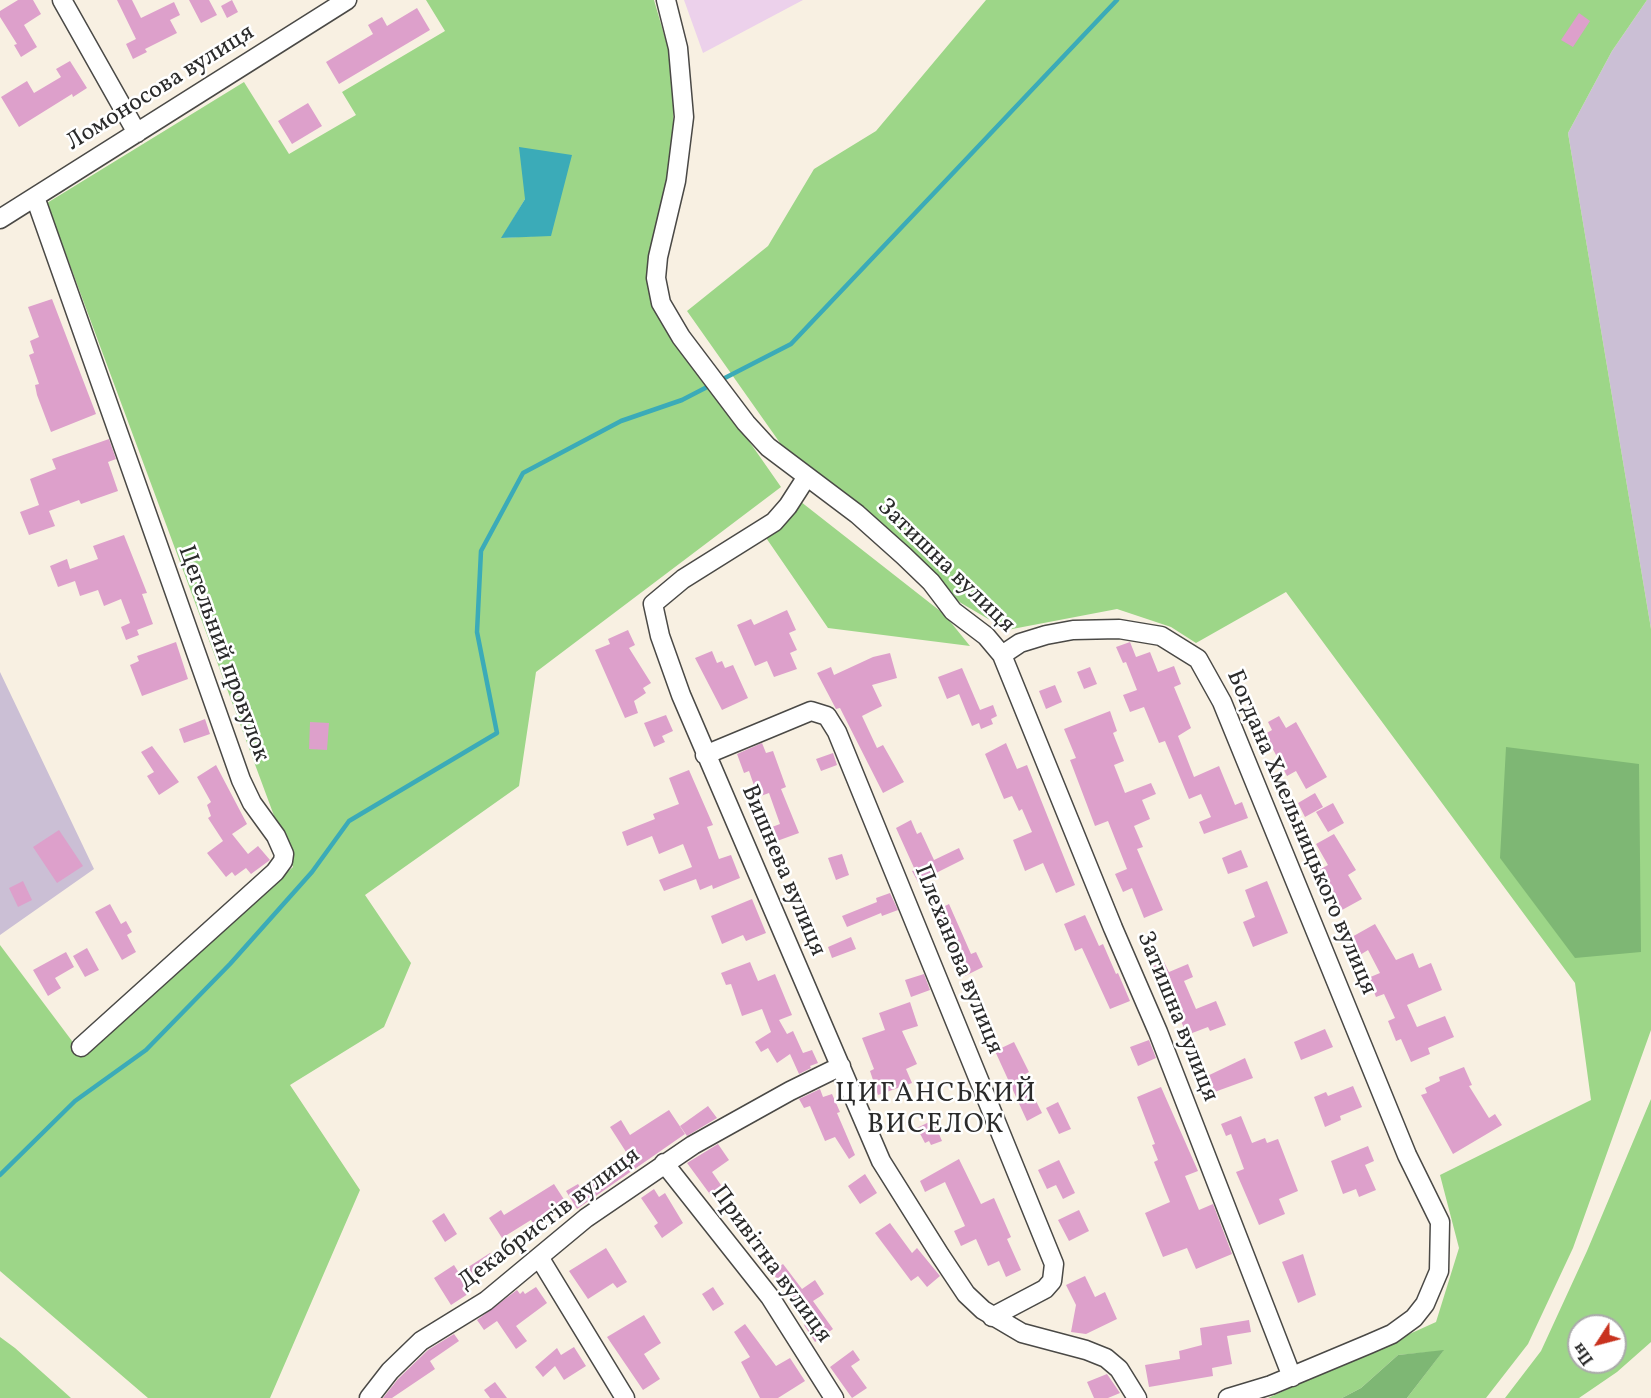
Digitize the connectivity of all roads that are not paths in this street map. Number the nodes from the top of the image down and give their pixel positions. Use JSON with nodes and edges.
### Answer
{"nodes":[{"id":1,"x":62,"y":0,"type":"edge"},
{"id":2,"x":347,"y":0,"type":"edge"},
{"id":3,"x":666,"y":0,"type":"edge"},
{"id":4,"x":137,"y":132,"type":"junction"},
{"id":5,"x":35,"y":196,"type":"junction"},
{"id":6,"x":0,"y":219,"type":"edge"},
{"id":7,"x":806,"y":478,"type":"junction"},
{"id":8,"x":1002,"y":655,"type":"junction"},
{"id":9,"x":705,"y":755,"type":"junction"},
{"id":10,"x":81,"y":1047,"type":"dead end"},
{"id":11,"x":841,"y":1066,"type":"junction"},
{"id":12,"x":664,"y":1163,"type":"junction"},
{"id":13,"x":539,"y":1257,"type":"junction"},
{"id":14,"x":992,"y":1317,"type":"junction"},
{"id":15,"x":1292,"y":1377,"type":"junction"},
{"id":16,"x":369,"y":1398,"type":"edge"},
{"id":17,"x":625,"y":1398,"type":"edge"},
{"id":18,"x":834,"y":1398,"type":"edge"},
{"id":19,"x":1137,"y":1398,"type":"edge"},
{"id":20,"x":1228,"y":1398,"type":"edge"}],
"edges":[{"from":1,"to":4,"type":"street"},
{"from":2,"to":4,"type":"street","name":"Ломоносова вулиця"},
{"from":3,"to":7,"type":"street","name":"Затишна вулиця"},
{"from":4,"to":5,"type":"street","name":"Ломоносова вулиця"},
{"from":5,"to":6,"type":"street","name":"Ломоносова вулиця"},
{"from":5,"to":10,"type":"street","name":"Цегельний провулок"},
{"from":7,"to":8,"type":"street","name":"Затишна вулиця"},
{"from":7,"to":9,"type":"street","name":"Вишнева вулиця"},
{"from":8,"to":15,"type":"street","name":"Затишна вулиця"},
{"from":8,"to":15,"type":"street","name":"Богдана Хмельницького вулиця"},
{"from":9,"to":11,"type":"street","name":"Вишнева вулиця"},
{"from":9,"to":14,"type":"street","name":"Плеханова вулиця"},
{"from":11,"to":12,"type":"street","name":"Декабристів вулиця"},
{"from":11,"to":14,"type":"street","name":"Вишнева вулиця"},
{"from":12,"to":13,"type":"street","name":"Декабристів вулиця"},
{"from":12,"to":18,"type":"street","name":"Привітна вулиця"},
{"from":13,"to":16,"type":"street","name":"Декабристів вулиця"},
{"from":13,"to":17,"type":"street"},
{"from":14,"to":19,"type":"street","name":"Вишнева вулиця"},
{"from":15,"to":20,"type":"street","name":"Богдана Хмельницького вулиця"}]}
